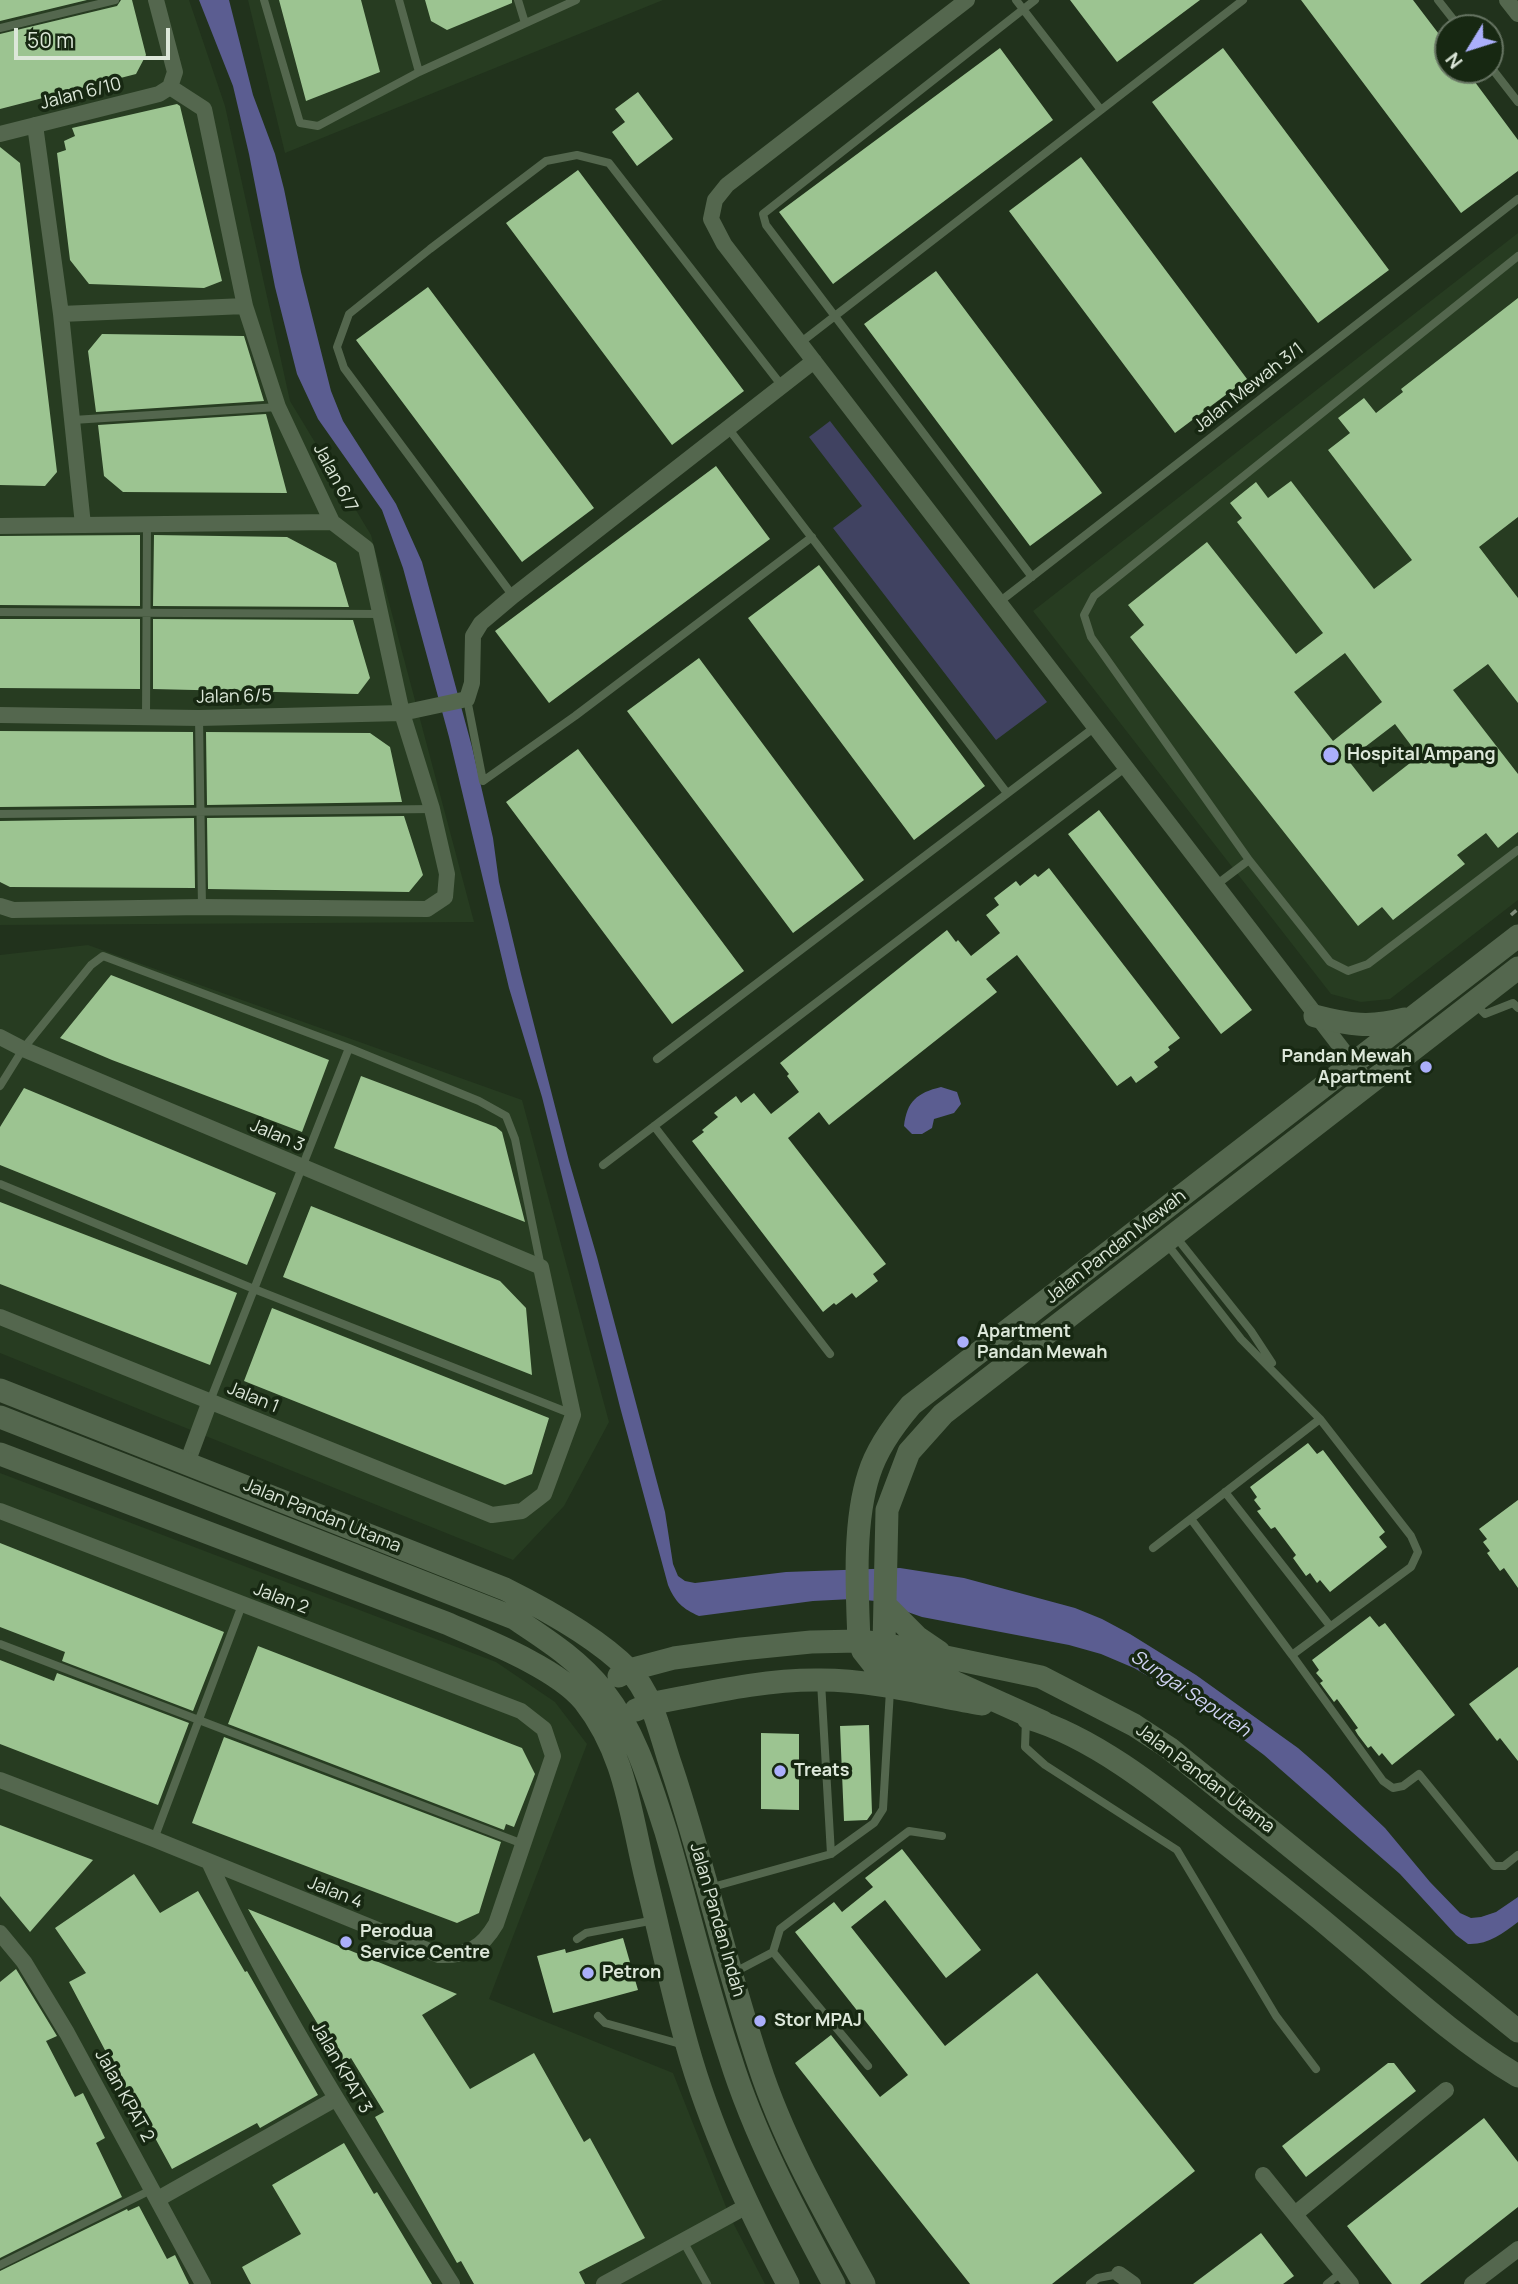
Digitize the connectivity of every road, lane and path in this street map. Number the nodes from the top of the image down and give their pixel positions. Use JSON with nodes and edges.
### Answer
{"nodes":[{"id":1,"x":115,"y":0,"type":"edge"},
{"id":2,"x":156,"y":0,"type":"edge"},
{"id":3,"x":264,"y":0,"type":"edge"},
{"id":4,"x":399,"y":0,"type":"edge"},
{"id":5,"x":518,"y":0,"type":"edge"},
{"id":6,"x":576,"y":0,"type":"edge"},
{"id":7,"x":967,"y":0,"type":"edge"},
{"id":8,"x":1016,"y":0,"type":"edge"},
{"id":9,"x":1035,"y":0,"type":"edge"},
{"id":10,"x":1243,"y":0,"type":"edge"},
{"id":11,"x":1438,"y":0,"type":"edge"},
{"id":12,"x":1507,"y":0,"type":"edge"},
{"id":13,"x":1023,"y":9,"type":"junction"},
{"id":14,"x":1449,"y":14,"type":"edge"},
{"id":15,"x":1518,"y":14,"type":"edge"},
{"id":16,"x":525,"y":23,"type":"junction"},
{"id":17,"x":0,"y":28,"type":"edge"},
{"id":18,"x":419,"y":72,"type":"junction"},
{"id":19,"x":1504,"y":84,"type":"edge"},
{"id":20,"x":170,"y":87,"type":"junction"},
{"id":21,"x":1518,"y":102,"type":"edge"},
{"id":22,"x":1101,"y":110,"type":"junction"},
{"id":23,"x":35,"y":125,"type":"junction"},
{"id":24,"x":0,"y":134,"type":"edge"},
{"id":25,"x":1518,"y":199,"type":"edge"},
{"id":26,"x":1518,"y":256,"type":"edge"},
{"id":27,"x":245,"y":306,"type":"junction"},
{"id":28,"x":61,"y":314,"type":"junction"},
{"id":29,"x":834,"y":316,"type":"junction"},
{"id":30,"x":800,"y":343,"type":"junction"},
{"id":31,"x":814,"y":361,"type":"junction"},
{"id":32,"x":782,"y":386,"type":"junction"},
{"id":33,"x":278,"y":407,"type":"junction"},
{"id":34,"x":73,"y":420,"type":"junction"},
{"id":35,"x":728,"y":428,"type":"junction"},
{"id":36,"x":332,"y":522,"type":"junction"},
{"id":37,"x":147,"y":524,"type":"junction"},
{"id":38,"x":83,"y":525,"type":"junction"},
{"id":39,"x":0,"y":526,"type":"edge"},
{"id":40,"x":812,"y":537,"type":"junction"},
{"id":41,"x":1032,"y":577,"type":"junction"},
{"id":42,"x":513,"y":596,"type":"junction"},
{"id":43,"x":999,"y":603,"type":"junction"},
{"id":44,"x":0,"y":612,"type":"edge"},
{"id":45,"x":147,"y":612,"type":"junction"},
{"id":46,"x":380,"y":614,"type":"junction"},
{"id":47,"x":467,"y":699,"type":"junction"},
{"id":48,"x":402,"y":713,"type":"junction"},
{"id":49,"x":0,"y":715,"type":"edge"},
{"id":50,"x":146,"y":717,"type":"junction"},
{"id":51,"x":199,"y":718,"type":"junction"},
{"id":52,"x":1095,"y":727,"type":"junction"},
{"id":53,"x":1126,"y":767,"type":"junction"},
{"id":54,"x":1007,"y":793,"type":"junction"},
{"id":55,"x":432,"y":809,"type":"junction"},
{"id":56,"x":201,"y":812,"type":"junction"},
{"id":57,"x":0,"y":814,"type":"edge"},
{"id":58,"x":1518,"y":850,"type":"edge"},
{"id":59,"x":1249,"y":860,"type":"junction"},
{"id":60,"x":1216,"y":885,"type":"junction"},
{"id":61,"x":0,"y":906,"type":"edge"},
{"id":62,"x":202,"y":907,"type":"junction"},
{"id":63,"x":1518,"y":936,"type":"edge"},
{"id":64,"x":1518,"y":968,"type":"edge"},
{"id":65,"x":1474,"y":1003,"type":"junction"},
{"id":66,"x":1516,"y":1003,"type":"edge"},
{"id":67,"x":1315,"y":1016,"type":"junction"},
{"id":68,"x":1412,"y":1017,"type":"junction"},
{"id":69,"x":0,"y":1037,"type":"edge"},
{"id":70,"x":349,"y":1048,"type":"junction"},
{"id":71,"x":23,"y":1049,"type":"junction"},
{"id":72,"x":657,"y":1059,"type":"dead end"},
{"id":73,"x":1353,"y":1063,"type":"junction"},
{"id":74,"x":1369,"y":1084,"type":"junction"},
{"id":75,"x":0,"y":1086,"type":"edge"},
{"id":76,"x":654,"y":1126,"type":"junction"},
{"id":77,"x":603,"y":1165,"type":"dead end"},
{"id":78,"x":302,"y":1167,"type":"junction"},
{"id":79,"x":0,"y":1184,"type":"edge"},
{"id":80,"x":1170,"y":1238,"type":"junction"},
{"id":81,"x":541,"y":1267,"type":"junction"},
{"id":82,"x":254,"y":1289,"type":"junction"},
{"id":83,"x":0,"y":1317,"type":"edge"},
{"id":84,"x":830,"y":1354,"type":"dead end"},
{"id":85,"x":0,"y":1390,"type":"edge"},
{"id":86,"x":210,"y":1401,"type":"junction"},
{"id":87,"x":573,"y":1415,"type":"junction"},
{"id":88,"x":0,"y":1417,"type":"edge"},
{"id":89,"x":1320,"y":1419,"type":"junction"},
{"id":90,"x":0,"y":1454,"type":"edge"},
{"id":91,"x":187,"y":1463,"type":"junction"},
{"id":92,"x":1225,"y":1492,"type":"junction"},
{"id":93,"x":0,"y":1511,"type":"edge"},
{"id":94,"x":1191,"y":1519,"type":"junction"},
{"id":95,"x":1153,"y":1548,"type":"dead end"},
{"id":96,"x":531,"y":1602,"type":"junction"},
{"id":97,"x":242,"y":1605,"type":"junction"},
{"id":98,"x":858,"y":1606,"type":"junction"},
{"id":99,"x":886,"y":1606,"type":"junction"},
{"id":100,"x":1331,"y":1626,"type":"junction"},
{"id":101,"x":859,"y":1641,"type":"junction"},
{"id":102,"x":811,"y":1642,"type":"junction"},
{"id":103,"x":0,"y":1644,"type":"edge"},
{"id":104,"x":884,"y":1644,"type":"junction"},
{"id":105,"x":508,"y":1650,"type":"junction"},
{"id":106,"x":1292,"y":1655,"type":"junction"},
{"id":107,"x":944,"y":1656,"type":"junction"},
{"id":108,"x":874,"y":1665,"type":"junction"},
{"id":109,"x":629,"y":1670,"type":"junction"},
{"id":110,"x":821,"y":1680,"type":"junction"},
{"id":111,"x":850,"y":1681,"type":"junction"},
{"id":112,"x":890,"y":1688,"type":"junction"},
{"id":113,"x":581,"y":1698,"type":"junction"},
{"id":114,"x":650,"y":1704,"type":"junction"},
{"id":115,"x":1034,"y":1719,"type":"junction"},
{"id":116,"x":198,"y":1720,"type":"junction"},
{"id":117,"x":601,"y":1724,"type":"junction"},
{"id":118,"x":544,"y":1729,"type":"joint"},
{"id":119,"x":676,"y":1779,"type":"junction"},
{"id":120,"x":0,"y":1780,"type":"edge"},
{"id":121,"x":626,"y":1792,"type":"junction"},
{"id":122,"x":942,"y":1836,"type":"dead end"},
{"id":123,"x":154,"y":1839,"type":"junction"},
{"id":124,"x":523,"y":1844,"type":"junction"},
{"id":125,"x":831,"y":1854,"type":"junction"},
{"id":126,"x":1518,"y":1855,"type":"edge"},
{"id":127,"x":210,"y":1864,"type":"junction"},
{"id":128,"x":709,"y":1888,"type":"junction"},
{"id":129,"x":657,"y":1920,"type":"junction"},
{"id":130,"x":0,"y":1933,"type":"edge"},
{"id":131,"x":577,"y":1939,"type":"dead end"},
{"id":132,"x":773,"y":1952,"type":"junction"},
{"id":133,"x":733,"y":1973,"type":"junction"},
{"id":134,"x":598,"y":2016,"type":"dead end"},
{"id":135,"x":1518,"y":2031,"type":"edge"},
{"id":136,"x":687,"y":2046,"type":"junction"},
{"id":137,"x":868,"y":2066,"type":"dead end"},
{"id":138,"x":1316,"y":2069,"type":"dead end"},
{"id":139,"x":1518,"y":2076,"type":"edge"},
{"id":140,"x":1446,"y":2090,"type":"dead end"},
{"id":141,"x":335,"y":2099,"type":"junction"},
{"id":142,"x":1263,"y":2175,"type":"dead end"},
{"id":143,"x":156,"y":2194,"type":"junction"},
{"id":144,"x":747,"y":2206,"type":"junction"},
{"id":145,"x":1295,"y":2214,"type":"junction"},
{"id":146,"x":683,"y":2241,"type":"junction"},
{"id":147,"x":1518,"y":2249,"type":"edge"},
{"id":148,"x":0,"y":2265,"type":"edge"},
{"id":149,"x":1347,"y":2278,"type":"edge"},
{"id":150,"x":1126,"y":2279,"type":"edge"},
{"id":151,"x":202,"y":2284,"type":"edge"},
{"id":152,"x":452,"y":2284,"type":"edge"},
{"id":153,"x":604,"y":2284,"type":"edge"},
{"id":154,"x":707,"y":2284,"type":"edge"},
{"id":155,"x":788,"y":2284,"type":"edge"},
{"id":156,"x":834,"y":2284,"type":"edge"},
{"id":157,"x":864,"y":2284,"type":"edge"},
{"id":158,"x":1090,"y":2284,"type":"edge"},
{"id":159,"x":1326,"y":2284,"type":"edge"},
{"id":160,"x":1472,"y":2284,"type":"edge"}],
"edges":[{"from":1,"to":17,"type":"lane"},
{"from":2,"to":20,"type":"street"},
{"from":3,"to":18,"type":"lane"},
{"from":4,"to":18,"type":"lane"},
{"from":5,"to":16,"type":"lane"},
{"from":6,"to":16,"type":"lane"},
{"from":7,"to":30,"type":"street"},
{"from":8,"to":13,"type":"lane"},
{"from":9,"to":13,"type":"lane"},
{"from":10,"to":22,"type":"lane"},
{"from":11,"to":14,"type":"lane"},
{"from":12,"to":15,"type":"street"},
{"from":13,"to":22,"type":"lane"},
{"from":13,"to":29,"type":"lane"},
{"from":16,"to":18,"type":"lane"},
{"from":19,"to":21,"type":"lane"},
{"from":20,"to":23,"type":"street","name":"Jalan 6/10"},
{"from":20,"to":27,"type":"street","name":"Jalan 6/7"},
{"from":22,"to":29,"type":"lane"},
{"from":23,"to":24,"type":"street","name":"Jalan 6/10"},
{"from":23,"to":28,"type":"street"},
{"from":25,"to":41,"type":"lane","name":"Jalan Mewah 3/1"},
{"from":26,"to":59,"type":"lane"},
{"from":27,"to":28,"type":"street"},
{"from":27,"to":33,"type":"street","name":"Jalan 6/7"},
{"from":28,"to":34,"type":"street"},
{"from":29,"to":30,"type":"lane"},
{"from":29,"to":41,"type":"lane"},
{"from":30,"to":31,"type":"street"},
{"from":31,"to":32,"type":"street"},
{"from":31,"to":43,"type":"street"},
{"from":32,"to":35,"type":"street"},
{"from":32,"to":42,"type":"lane"},
{"from":33,"to":34,"type":"lane"},
{"from":33,"to":36,"type":"street","name":"Jalan 6/7"},
{"from":34,"to":38,"type":"street"},
{"from":35,"to":40,"type":"lane"},
{"from":35,"to":42,"type":"street"},
{"from":36,"to":37,"type":"street"},
{"from":36,"to":46,"type":"street","name":"Jalan 6/7"},
{"from":37,"to":38,"type":"street"},
{"from":37,"to":45,"type":"lane"},
{"from":38,"to":39,"type":"street"},
{"from":40,"to":47,"type":"lane"},
{"from":40,"to":54,"type":"lane"},
{"from":41,"to":43,"type":"lane","name":"Jalan Mewah 3/1"},
{"from":42,"to":47,"type":"street"},
{"from":43,"to":52,"type":"street"},
{"from":44,"to":45,"type":"lane"},
{"from":45,"to":46,"type":"lane"},
{"from":45,"to":50,"type":"lane"},
{"from":46,"to":48,"type":"street","name":"Jalan 6/7"},
{"from":47,"to":48,"type":"street","name":"Jalan 6/5"},
{"from":48,"to":51,"type":"street","name":"Jalan 6/5"},
{"from":48,"to":55,"type":"street","name":"Jalan 6/7"},
{"from":49,"to":50,"type":"street","name":"Jalan 6/5"},
{"from":50,"to":51,"type":"street","name":"Jalan 6/5"},
{"from":51,"to":56,"type":"lane"},
{"from":52,"to":53,"type":"street"},
{"from":52,"to":54,"type":"lane"},
{"from":53,"to":60,"type":"street"},
{"from":53,"to":76,"type":"lane"},
{"from":54,"to":72,"type":"lane"},
{"from":55,"to":56,"type":"lane"},
{"from":55,"to":62,"type":"street","name":"Jalan 6/7"},
{"from":56,"to":57,"type":"lane"},
{"from":56,"to":62,"type":"lane"},
{"from":58,"to":59,"type":"lane"},
{"from":59,"to":60,"type":"lane"},
{"from":60,"to":67,"type":"street"},
{"from":61,"to":62,"type":"street"},
{"from":63,"to":68,"type":"main road","name":"Jalan Pandan Mewah"},
{"from":64,"to":65,"type":"main road","name":"Jalan Pandan Mewah"},
{"from":65,"to":66,"type":"lane"},
{"from":65,"to":74,"type":"main road","name":"Jalan Pandan Mewah"},
{"from":67,"to":68,"type":"main road"},
{"from":67,"to":73,"type":"street"},
{"from":68,"to":73,"type":"main road","name":"Jalan Pandan Mewah"},
{"from":69,"to":71,"type":"street","name":"Jalan 3"},
{"from":70,"to":71,"type":"lane"},
{"from":70,"to":78,"type":"lane"},
{"from":70,"to":81,"type":"lane"},
{"from":71,"to":75,"type":"lane"},
{"from":71,"to":78,"type":"street","name":"Jalan 3"},
{"from":73,"to":74,"type":"street"},
{"from":73,"to":98,"type":"main road","name":"Jalan Pandan Mewah"},
{"from":74,"to":80,"type":"main road","name":"Jalan Pandan Mewah"},
{"from":76,"to":77,"type":"lane"},
{"from":76,"to":84,"type":"lane"},
{"from":78,"to":81,"type":"street","name":"Jalan 3"},
{"from":78,"to":82,"type":"lane"},
{"from":79,"to":82,"type":"lane"},
{"from":80,"to":89,"type":"lane"},
{"from":80,"to":99,"type":"main road","name":"Jalan Pandan Mewah"},
{"from":81,"to":87,"type":"street"},
{"from":82,"to":86,"type":"lane"},
{"from":82,"to":87,"type":"lane"},
{"from":83,"to":86,"type":"street","name":"Jalan 1"},
{"from":85,"to":91,"type":"main road","name":"Jalan Pandan Utama"},
{"from":86,"to":87,"type":"street","name":"Jalan 1"},
{"from":86,"to":91,"type":"street"},
{"from":88,"to":156,"type":"main road"},
{"from":89,"to":92,"type":"lane"},
{"from":89,"to":100,"type":"lane"},
{"from":90,"to":105,"type":"main road"},
{"from":91,"to":96,"type":"main road","name":"Jalan Pandan Utama"},
{"from":92,"to":94,"type":"lane"},
{"from":92,"to":100,"type":"lane"},
{"from":93,"to":97,"type":"street","name":"Jalan 2"},
{"from":94,"to":95,"type":"lane"},
{"from":94,"to":106,"type":"lane"},
{"from":96,"to":105,"type":"main road"},
{"from":96,"to":109,"type":"main road","name":"Jalan Pandan Utama"},
{"from":97,"to":116,"type":"lane"},
{"from":97,"to":118,"type":"street","name":"Jalan 2"},
{"from":98,"to":101,"type":"main road","name":"Jalan Pandan Mewah"},
{"from":98,"to":102,"type":"main road"},
{"from":99,"to":104,"type":"main road","name":"Jalan Pandan Mewah"},
{"from":99,"to":107,"type":"main road"},
{"from":100,"to":106,"type":"lane"},
{"from":101,"to":102,"type":"main road","name":"Jalan Pandan Utama"},
{"from":101,"to":104,"type":"main road","name":"Jalan Pandan Utama"},
{"from":101,"to":108,"type":"main road"},
{"from":102,"to":109,"type":"main road","name":"Jalan Pandan Utama"},
{"from":103,"to":116,"type":"lane"},
{"from":104,"to":107,"type":"main road","name":"Jalan Pandan Utama"},
{"from":104,"to":108,"type":"main road"},
{"from":105,"to":113,"type":"main road"},
{"from":106,"to":126,"type":"lane"},
{"from":107,"to":135,"type":"main road","name":"Jalan Pandan Utama"},
{"from":108,"to":111,"type":"main road"},
{"from":108,"to":115,"type":"main road"},
{"from":109,"to":113,"type":"main road","name":"Jalan Pandan Utama"},
{"from":109,"to":114,"type":"main road","name":"Jalan Pandan Utama"},
{"from":110,"to":111,"type":"main road","name":"Jalan Pandan Utama"},
{"from":110,"to":114,"type":"main road","name":"Jalan Pandan Utama"},
{"from":110,"to":125,"type":"lane"},
{"from":111,"to":112,"type":"main road","name":"Jalan Pandan Utama"},
{"from":112,"to":115,"type":"main road","name":"Jalan Pandan Utama"},
{"from":112,"to":125,"type":"lane"},
{"from":113,"to":117,"type":"main road"},
{"from":114,"to":117,"type":"main road","name":"Jalan Pandan Utama"},
{"from":114,"to":119,"type":"main road","name":"Jalan Pandan Indah"},
{"from":115,"to":138,"type":"lane"},
{"from":115,"to":139,"type":"main road","name":"Jalan Pandan Utama"},
{"from":116,"to":123,"type":"lane"},
{"from":116,"to":124,"type":"lane"},
{"from":117,"to":121,"type":"main road"},
{"from":118,"to":124,"type":"street","name":"Jalan 4"},
{"from":119,"to":121,"type":"main road"},
{"from":119,"to":128,"type":"main road","name":"Jalan Pandan Indah"},
{"from":120,"to":123,"type":"street","name":"Jalan 4"},
{"from":121,"to":129,"type":"main road"},
{"from":122,"to":132,"type":"lane"},
{"from":123,"to":127,"type":"street","name":"Jalan 4"},
{"from":124,"to":127,"type":"street","name":"Jalan 4"},
{"from":125,"to":128,"type":"lane"},
{"from":127,"to":141,"type":"street","name":"Jalan KPAT 3"},
{"from":128,"to":133,"type":"main road","name":"Jalan Pandan Indah"},
{"from":129,"to":131,"type":"lane"},
{"from":129,"to":136,"type":"main road"},
{"from":130,"to":143,"type":"street","name":"Jalan KPAT 2"},
{"from":132,"to":133,"type":"lane"},
{"from":132,"to":137,"type":"lane"},
{"from":133,"to":157,"type":"main road","name":"Jalan Pandan Indah"},
{"from":134,"to":136,"type":"lane"},
{"from":136,"to":144,"type":"main road"},
{"from":140,"to":145,"type":"street"},
{"from":141,"to":143,"type":"street"},
{"from":141,"to":152,"type":"street","name":"Jalan KPAT 3"},
{"from":142,"to":145,"type":"street"},
{"from":143,"to":148,"type":"lane"},
{"from":143,"to":151,"type":"street","name":"Jalan KPAT 2"},
{"from":144,"to":146,"type":"street"},
{"from":144,"to":155,"type":"main road"},
{"from":145,"to":149,"type":"street"},
{"from":146,"to":153,"type":"street"},
{"from":146,"to":154,"type":"lane"},
{"from":147,"to":160,"type":"street"},
{"from":149,"to":159,"type":"lane"},
{"from":150,"to":158,"type":"lane"}]}
